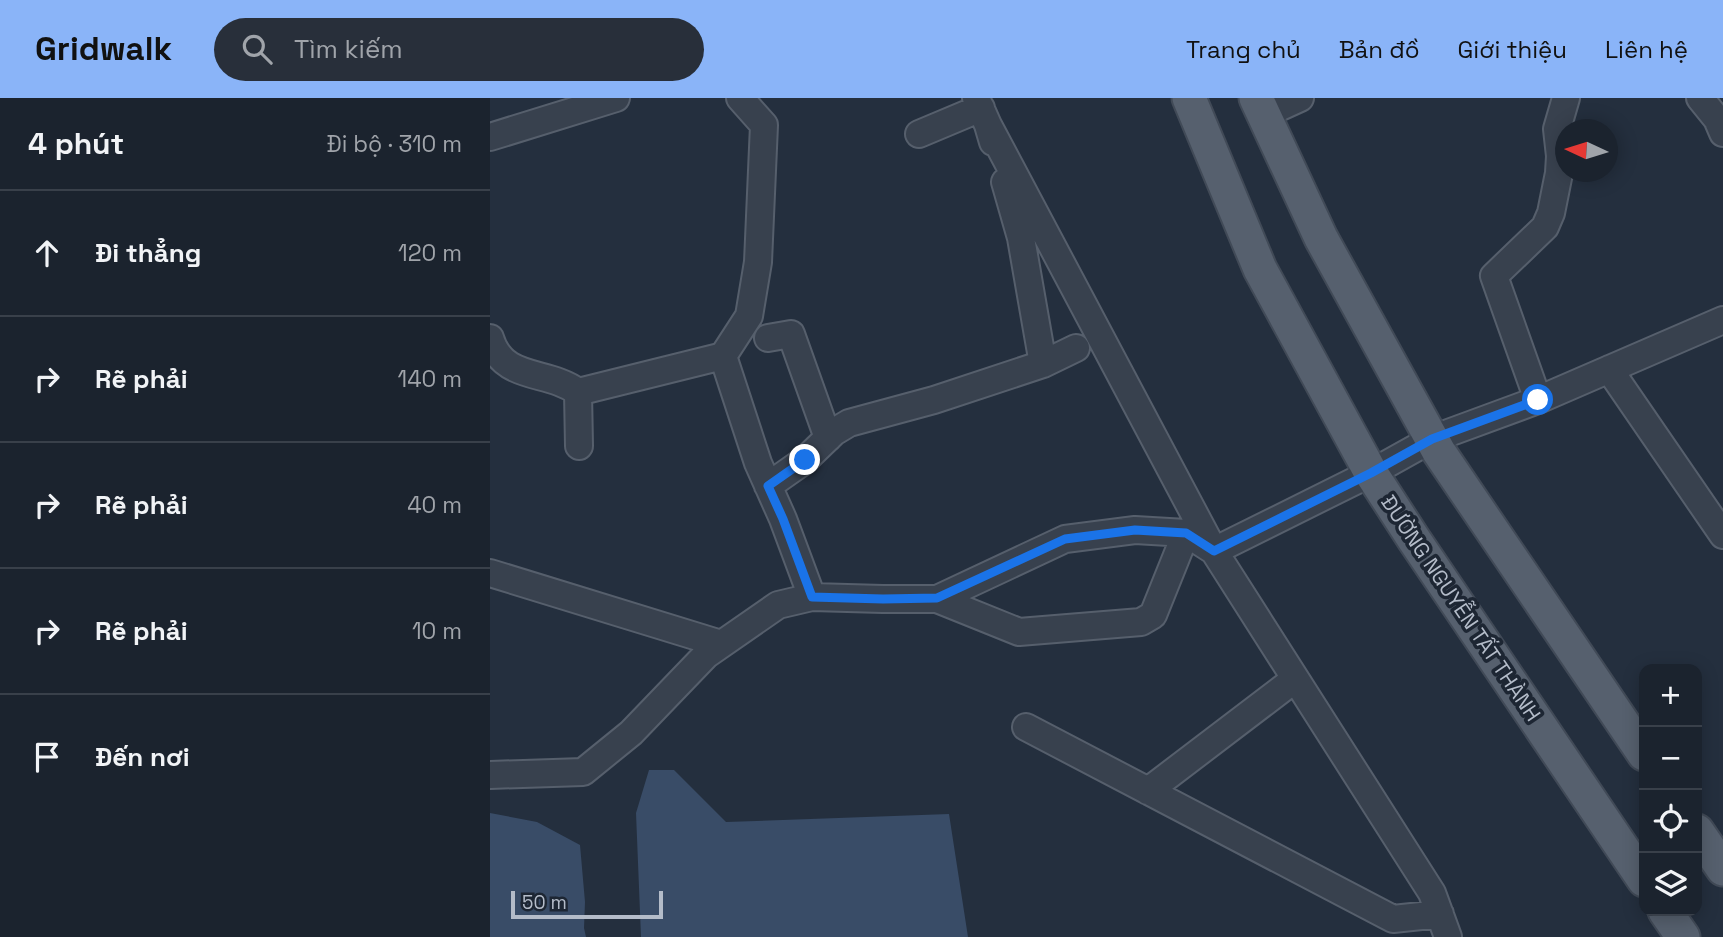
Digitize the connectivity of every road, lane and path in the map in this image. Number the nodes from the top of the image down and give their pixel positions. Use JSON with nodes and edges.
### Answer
{"nodes":[{"id":1,"x":616,"y":98,"type":"edge"},
{"id":2,"x":740,"y":98,"type":"edge"},
{"id":3,"x":1189,"y":98,"type":"edge"},
{"id":4,"x":1300,"y":98,"type":"edge"},
{"id":5,"x":1566,"y":98,"type":"edge"},
{"id":6,"x":1700,"y":98,"type":"edge"},
{"id":7,"x":1260,"y":107,"type":"edge"},
{"id":8,"x":982,"y":111,"type":"edge"},
{"id":9,"x":1723,"y":133,"type":"edge"},
{"id":10,"x":919,"y":134,"type":"dead end"},
{"id":11,"x":490,"y":137,"type":"edge"},
{"id":12,"x":1723,"y":320,"type":"edge"},
{"id":13,"x":490,"y":338,"type":"edge"},
{"id":14,"x":768,"y":338,"type":"dead end"},
{"id":15,"x":1076,"y":348,"type":"dead end"},
{"id":16,"x":723,"y":356,"type":"junction"},
{"id":17,"x":1043,"y":363,"type":"junction"},
{"id":18,"x":1609,"y":369,"type":"junction"},
{"id":19,"x":578,"y":392,"type":"junction"},
{"id":20,"x":1538,"y":400,"type":"junction"},
{"id":21,"x":828,"y":438,"type":"junction"},
{"id":22,"x":1432,"y":439,"type":"junction"},
{"id":23,"x":579,"y":446,"type":"dead end"},
{"id":24,"x":1371,"y":473,"type":"junction"},
{"id":25,"x":768,"y":486,"type":"junction"},
{"id":26,"x":1721,"y":528,"type":"edge"},
{"id":27,"x":1186,"y":533,"type":"junction"},
{"id":28,"x":1214,"y":551,"type":"junction"},
{"id":29,"x":490,"y":573,"type":"edge"},
{"id":30,"x":812,"y":597,"type":"junction"},
{"id":31,"x":937,"y":598,"type":"junction"},
{"id":32,"x":720,"y":645,"type":"junction"},
{"id":33,"x":1296,"y":680,"type":"junction"},
{"id":34,"x":1026,"y":727,"type":"dead end"},
{"id":35,"x":1639,"y":747,"type":"edge"},
{"id":36,"x":490,"y":775,"type":"edge"},
{"id":37,"x":1148,"y":791,"type":"junction"},
{"id":38,"x":1702,"y":838,"type":"edge"},
{"id":39,"x":1723,"y":869,"type":"edge"},
{"id":40,"x":1639,"y":873,"type":"edge"},
{"id":41,"x":1668,"y":916,"type":"edge"},
{"id":42,"x":1444,"y":925,"type":"edge"},
{"id":43,"x":1683,"y":937,"type":"edge"}],
"edges":[{"from":1,"to":11,"type":"street"},
{"from":2,"to":16,"type":"street"},
{"from":3,"to":24,"type":"main road","name":"ĐƯỜNG NGUYỄN TẤT THÀNH"},
{"from":4,"to":7,"type":"street"},
{"from":5,"to":20,"type":"street"},
{"from":6,"to":9,"type":"street"},
{"from":7,"to":22,"type":"main road"},
{"from":8,"to":10,"type":"street"},
{"from":8,"to":17,"type":"street"},
{"from":8,"to":28,"type":"street"},
{"from":12,"to":18,"type":"street"},
{"from":13,"to":19,"type":"street"},
{"from":14,"to":21,"type":"street"},
{"from":15,"to":17,"type":"street"},
{"from":16,"to":19,"type":"street"},
{"from":16,"to":25,"type":"street"},
{"from":17,"to":21,"type":"street"},
{"from":18,"to":20,"type":"street"},
{"from":18,"to":26,"type":"street"},
{"from":19,"to":23,"type":"street"},
{"from":20,"to":22,"type":"street"},
{"from":21,"to":25,"type":"street"},
{"from":22,"to":24,"type":"street"},
{"from":22,"to":35,"type":"main road"},
{"from":24,"to":28,"type":"street"},
{"from":24,"to":40,"type":"main road","name":"ĐƯỜNG NGUYỄN TẤT THÀNH"},
{"from":25,"to":30,"type":"street"},
{"from":27,"to":28,"type":"street"},
{"from":27,"to":31,"type":"street"},
{"from":27,"to":31,"type":"street"},
{"from":28,"to":33,"type":"street"},
{"from":29,"to":32,"type":"street"},
{"from":30,"to":31,"type":"street"},
{"from":30,"to":32,"type":"street"},
{"from":32,"to":36,"type":"street"},
{"from":33,"to":37,"type":"street"},
{"from":33,"to":42,"type":"street"},
{"from":34,"to":37,"type":"street"},
{"from":37,"to":42,"type":"street"},
{"from":38,"to":39,"type":"main road"},
{"from":41,"to":43,"type":"main road"}]}
